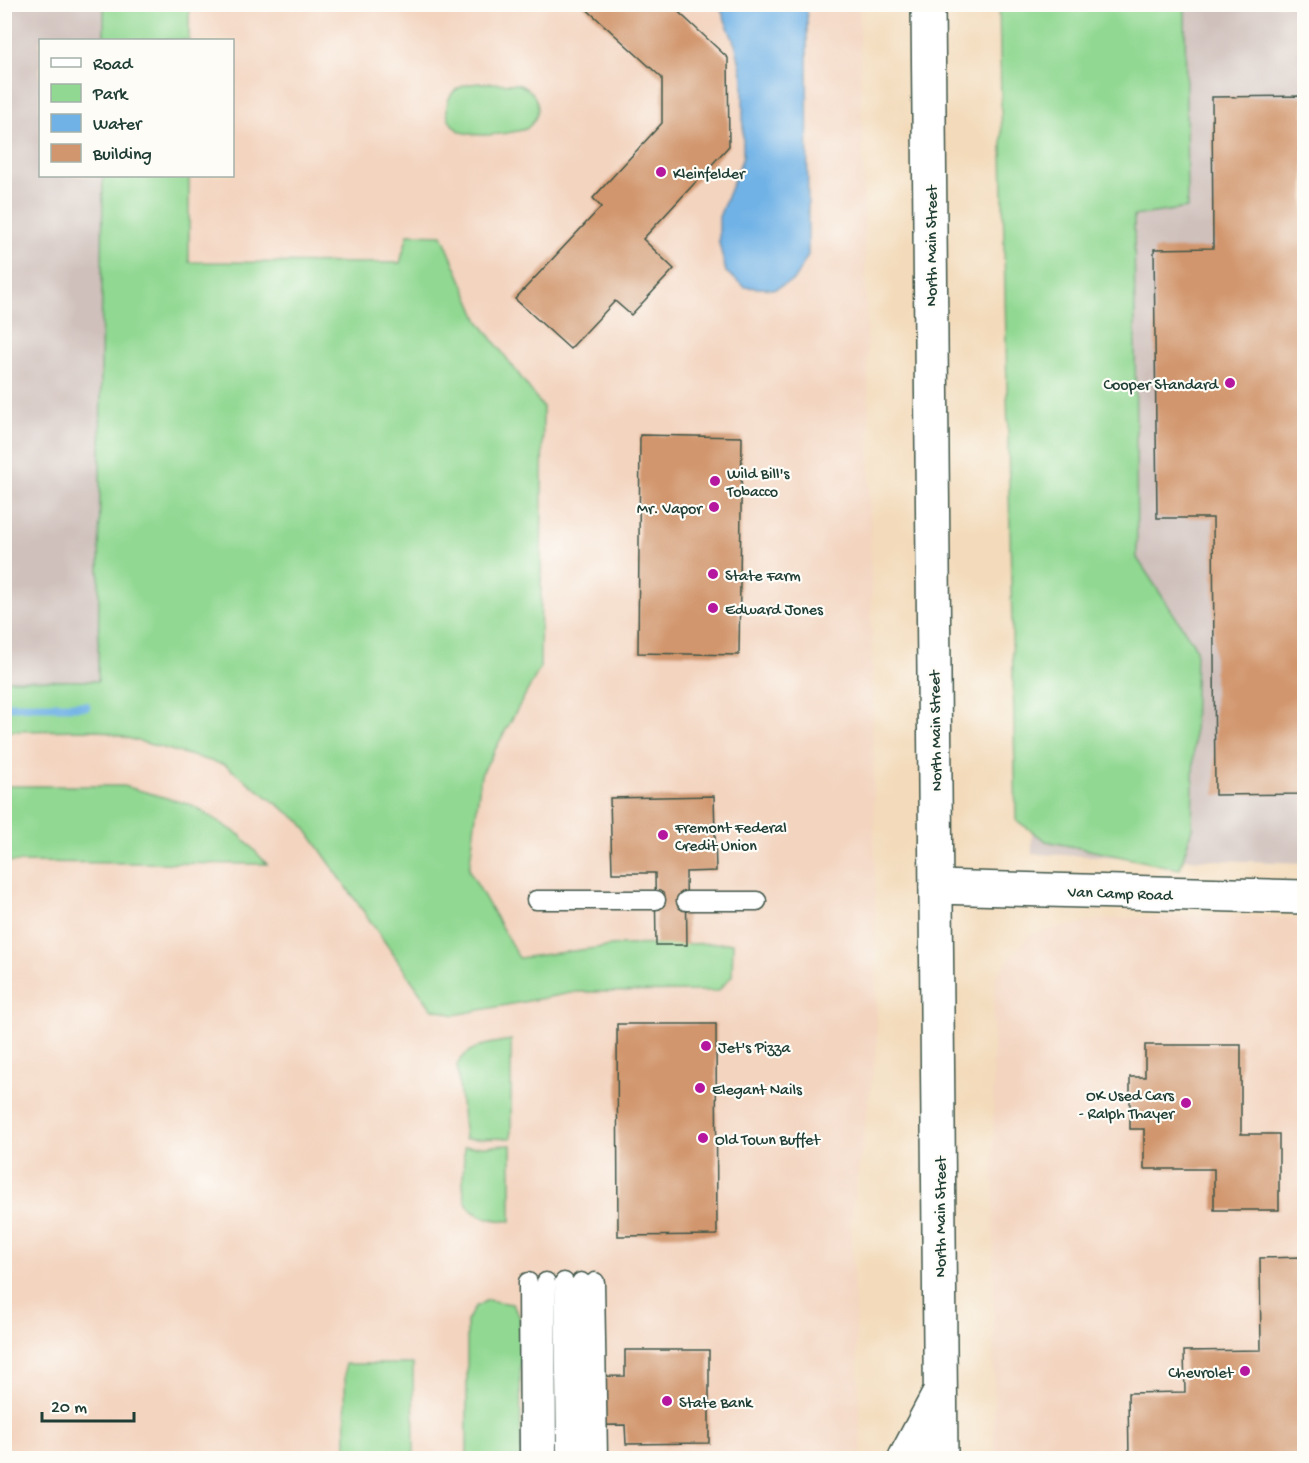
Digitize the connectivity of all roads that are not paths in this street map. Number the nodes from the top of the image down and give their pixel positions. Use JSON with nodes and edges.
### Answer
{"nodes":[{"id":1,"x":928,"y":4,"type":"edge"},
{"id":2,"x":936,"y":887,"type":"junction"},
{"id":3,"x":1305,"y":897,"type":"edge"},
{"id":4,"x":536,"y":900,"type":"dead end"},
{"id":5,"x":656,"y":900,"type":"dead end"},
{"id":6,"x":686,"y":901,"type":"dead end"},
{"id":7,"x":757,"y":901,"type":"dead end"},
{"id":8,"x":580,"y":1282,"type":"junction"},
{"id":9,"x":940,"y":1392,"type":"junction"},
{"id":10,"x":529,"y":1458,"type":"edge"},
{"id":11,"x":547,"y":1458,"type":"edge"},
{"id":12,"x":566,"y":1458,"type":"edge"},
{"id":13,"x":582,"y":1458,"type":"edge"},
{"id":14,"x":598,"y":1458,"type":"edge"},
{"id":15,"x":905,"y":1458,"type":"edge"},
{"id":16,"x":941,"y":1458,"type":"edge"}],
"edges":[{"from":1,"to":2,"type":"main road","name":"North Main Street"},
{"from":2,"to":3,"type":"main road","name":"Van Camp Road"},
{"from":2,"to":9,"type":"main road","name":"North Main Street"},
{"from":4,"to":5,"type":"lane"},
{"from":6,"to":7,"type":"lane"},
{"from":8,"to":12,"type":"lane"},
{"from":8,"to":13,"type":"lane"},
{"from":8,"to":14,"type":"lane"},
{"from":9,"to":15,"type":"main road"},
{"from":9,"to":16,"type":"main road","name":"North Main Street"},
{"from":10,"to":11,"type":"lane"}]}
